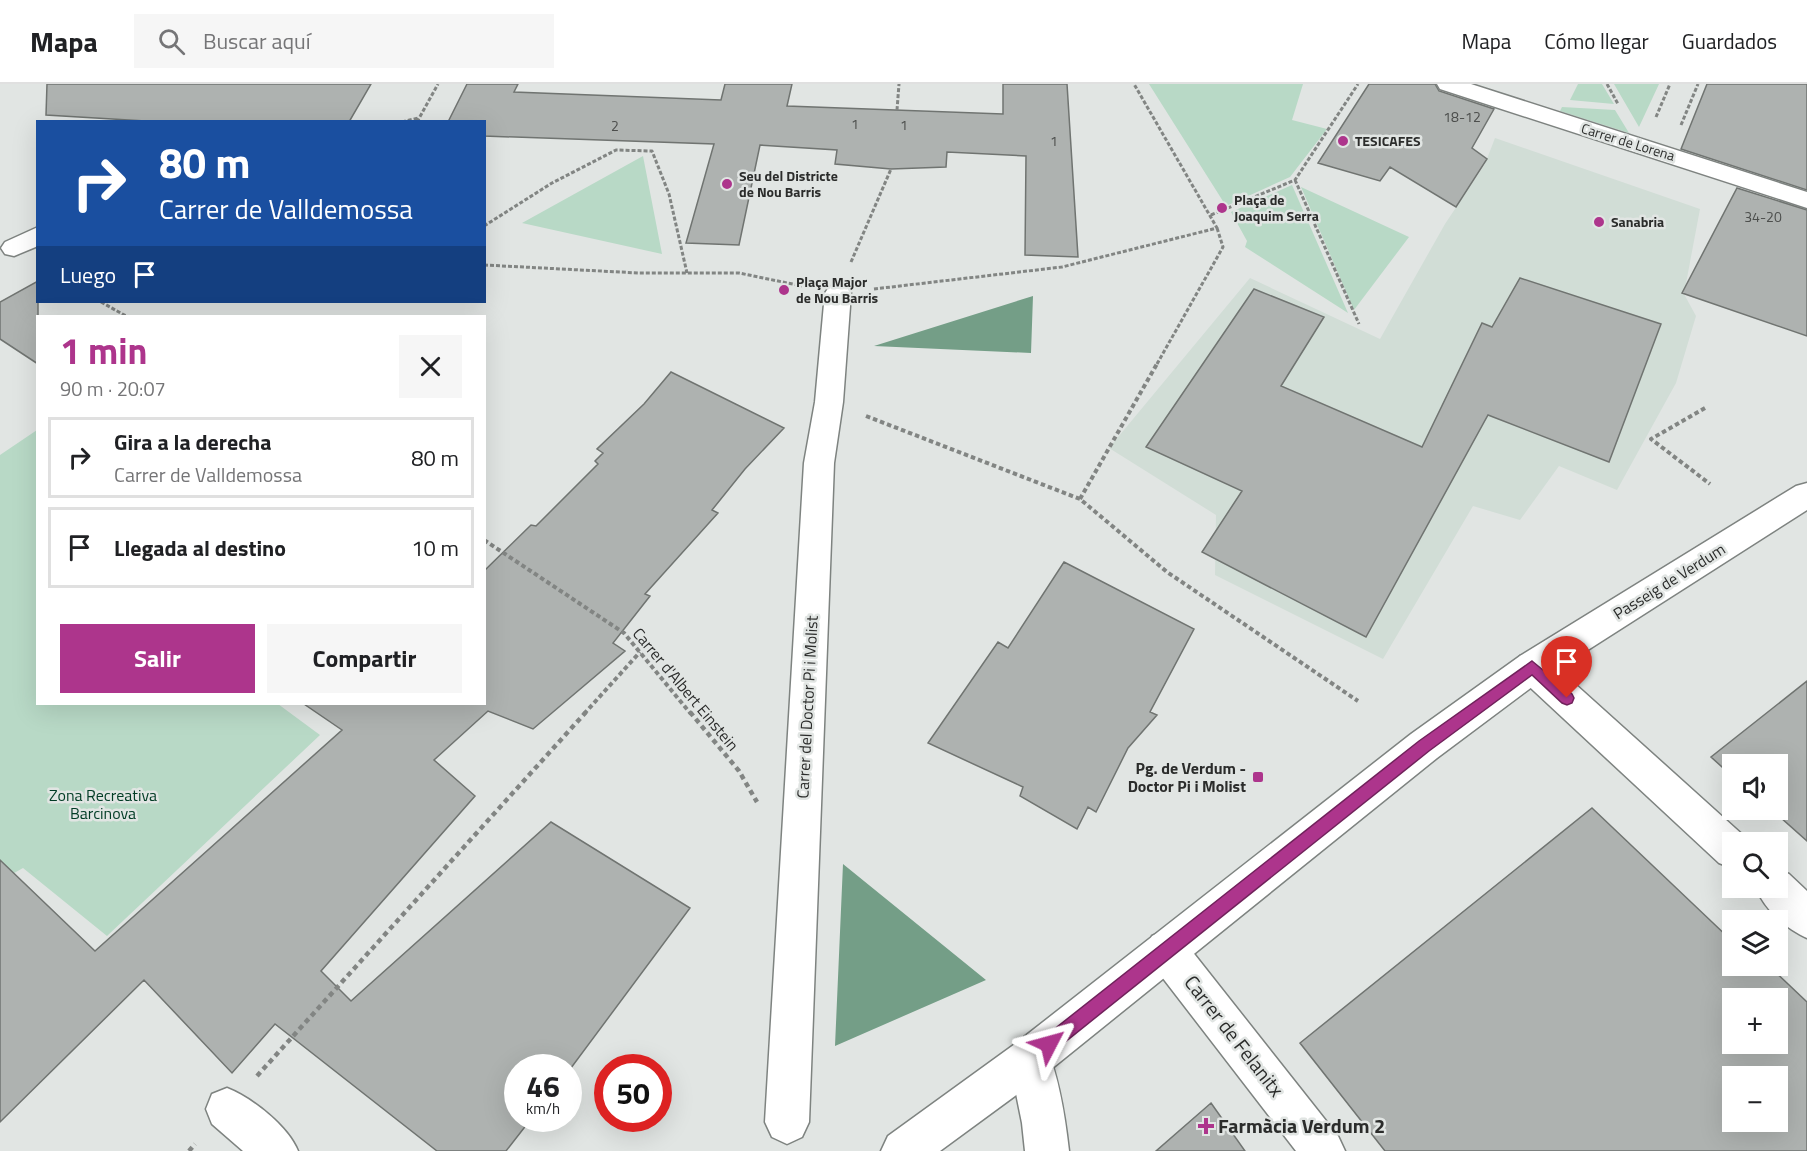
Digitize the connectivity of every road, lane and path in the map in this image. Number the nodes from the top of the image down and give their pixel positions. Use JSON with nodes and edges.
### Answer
{"nodes":[{"id":1,"x":438,"y":84,"type":"edge"},
{"id":2,"x":899,"y":84,"type":"edge"},
{"id":3,"x":1134,"y":84,"type":"edge"},
{"id":4,"x":1358,"y":84,"type":"edge"},
{"id":5,"x":1448,"y":84,"type":"edge"},
{"id":6,"x":1670,"y":84,"type":"edge"},
{"id":7,"x":1698,"y":84,"type":"edge"},
{"id":8,"x":897,"y":110,"type":"dead end"},
{"id":9,"x":417,"y":120,"type":"edge"},
{"id":10,"x":1654,"y":123,"type":"dead end"},
{"id":11,"x":1680,"y":128,"type":"dead end"},
{"id":12,"x":891,"y":169,"type":"dead end"},
{"id":13,"x":1295,"y":180,"type":"junction"},
{"id":14,"x":1807,"y":200,"type":"edge"},
{"id":15,"x":1211,"y":215,"type":"junction"},
{"id":16,"x":486,"y":225,"type":"edge"},
{"id":17,"x":1217,"y":228,"type":"junction"},
{"id":18,"x":36,"y":236,"type":"edge"},
{"id":19,"x":14,"y":248,"type":"dead end"},
{"id":20,"x":486,"y":264,"type":"edge"},
{"id":21,"x":687,"y":273,"type":"junction"},
{"id":22,"x":838,"y":293,"type":"junction"},
{"id":23,"x":103,"y":303,"type":"edge"},
{"id":24,"x":124,"y":315,"type":"edge"},
{"id":25,"x":1359,"y":324,"type":"dead end"},
{"id":26,"x":829,"y":402,"type":"junction"},
{"id":27,"x":1705,"y":408,"type":"dead end"},
{"id":28,"x":1710,"y":484,"type":"dead end"},
{"id":29,"x":1807,"y":495,"type":"edge"},
{"id":30,"x":1080,"y":499,"type":"junction"},
{"id":31,"x":486,"y":541,"type":"edge"},
{"id":32,"x":640,"y":652,"type":"junction"},
{"id":33,"x":1532,"y":667,"type":"junction"},
{"id":34,"x":1358,"y":701,"type":"dead end"},
{"id":35,"x":763,"y":811,"type":"dead end"},
{"id":36,"x":1722,"y":841,"type":"edge"},
{"id":37,"x":1786,"y":898,"type":"edge"},
{"id":38,"x":1807,"y":918,"type":"edge"},
{"id":39,"x":1166,"y":950,"type":"junction"},
{"id":40,"x":1030,"y":1059,"type":"junction"},
{"id":41,"x":227,"y":1109,"type":"junction"},
{"id":42,"x":787,"y":1122,"type":"dead end"},
{"id":43,"x":189,"y":1151,"type":"edge"},
{"id":44,"x":276,"y":1151,"type":"edge"},
{"id":45,"x":903,"y":1151,"type":"edge"},
{"id":46,"x":1047,"y":1151,"type":"edge"},
{"id":47,"x":1323,"y":1151,"type":"edge"}],
"edges":[{"from":1,"to":9,"type":"path"},
{"from":2,"to":8,"type":"path"},
{"from":3,"to":15,"type":"path"},
{"from":4,"to":13,"type":"path"},
{"from":5,"to":14,"type":"street","name":"Carrer de Lorena"},
{"from":6,"to":10,"type":"path"},
{"from":7,"to":11,"type":"path"},
{"from":12,"to":22,"type":"path"},
{"from":13,"to":15,"type":"path"},
{"from":13,"to":25,"type":"path"},
{"from":15,"to":17,"type":"path"},
{"from":16,"to":21,"type":"path"},
{"from":17,"to":22,"type":"path"},
{"from":17,"to":30,"type":"path"},
{"from":18,"to":19,"type":"street"},
{"from":20,"to":21,"type":"path"},
{"from":21,"to":22,"type":"path"},
{"from":22,"to":26,"type":"street","name":"Carrer del Doctor Pi i Molist"},
{"from":23,"to":24,"type":"path"},
{"from":26,"to":30,"type":"path"},
{"from":26,"to":42,"type":"street","name":"Carrer del Doctor Pi i Molist"},
{"from":27,"to":28,"type":"path"},
{"from":29,"to":33,"type":"street","name":"Passeig de Verdum"},
{"from":30,"to":34,"type":"path"},
{"from":31,"to":32,"type":"path","name":"Carrer d'Albert Einstein"},
{"from":32,"to":35,"type":"path","name":"Carrer d'Albert Einstein"},
{"from":32,"to":41,"type":"path"},
{"from":33,"to":36,"type":"street"},
{"from":33,"to":39,"type":"street","name":"Passeig de Verdum"},
{"from":37,"to":38,"type":"street"},
{"from":39,"to":40,"type":"street","name":"Passeig de Verdum"},
{"from":39,"to":47,"type":"street","name":"Carrer de Felanitx"},
{"from":40,"to":45,"type":"street","name":"Passeig de Verdum"},
{"from":40,"to":46,"type":"street"},
{"from":41,"to":43,"type":"path"},
{"from":41,"to":44,"type":"street"}]}
